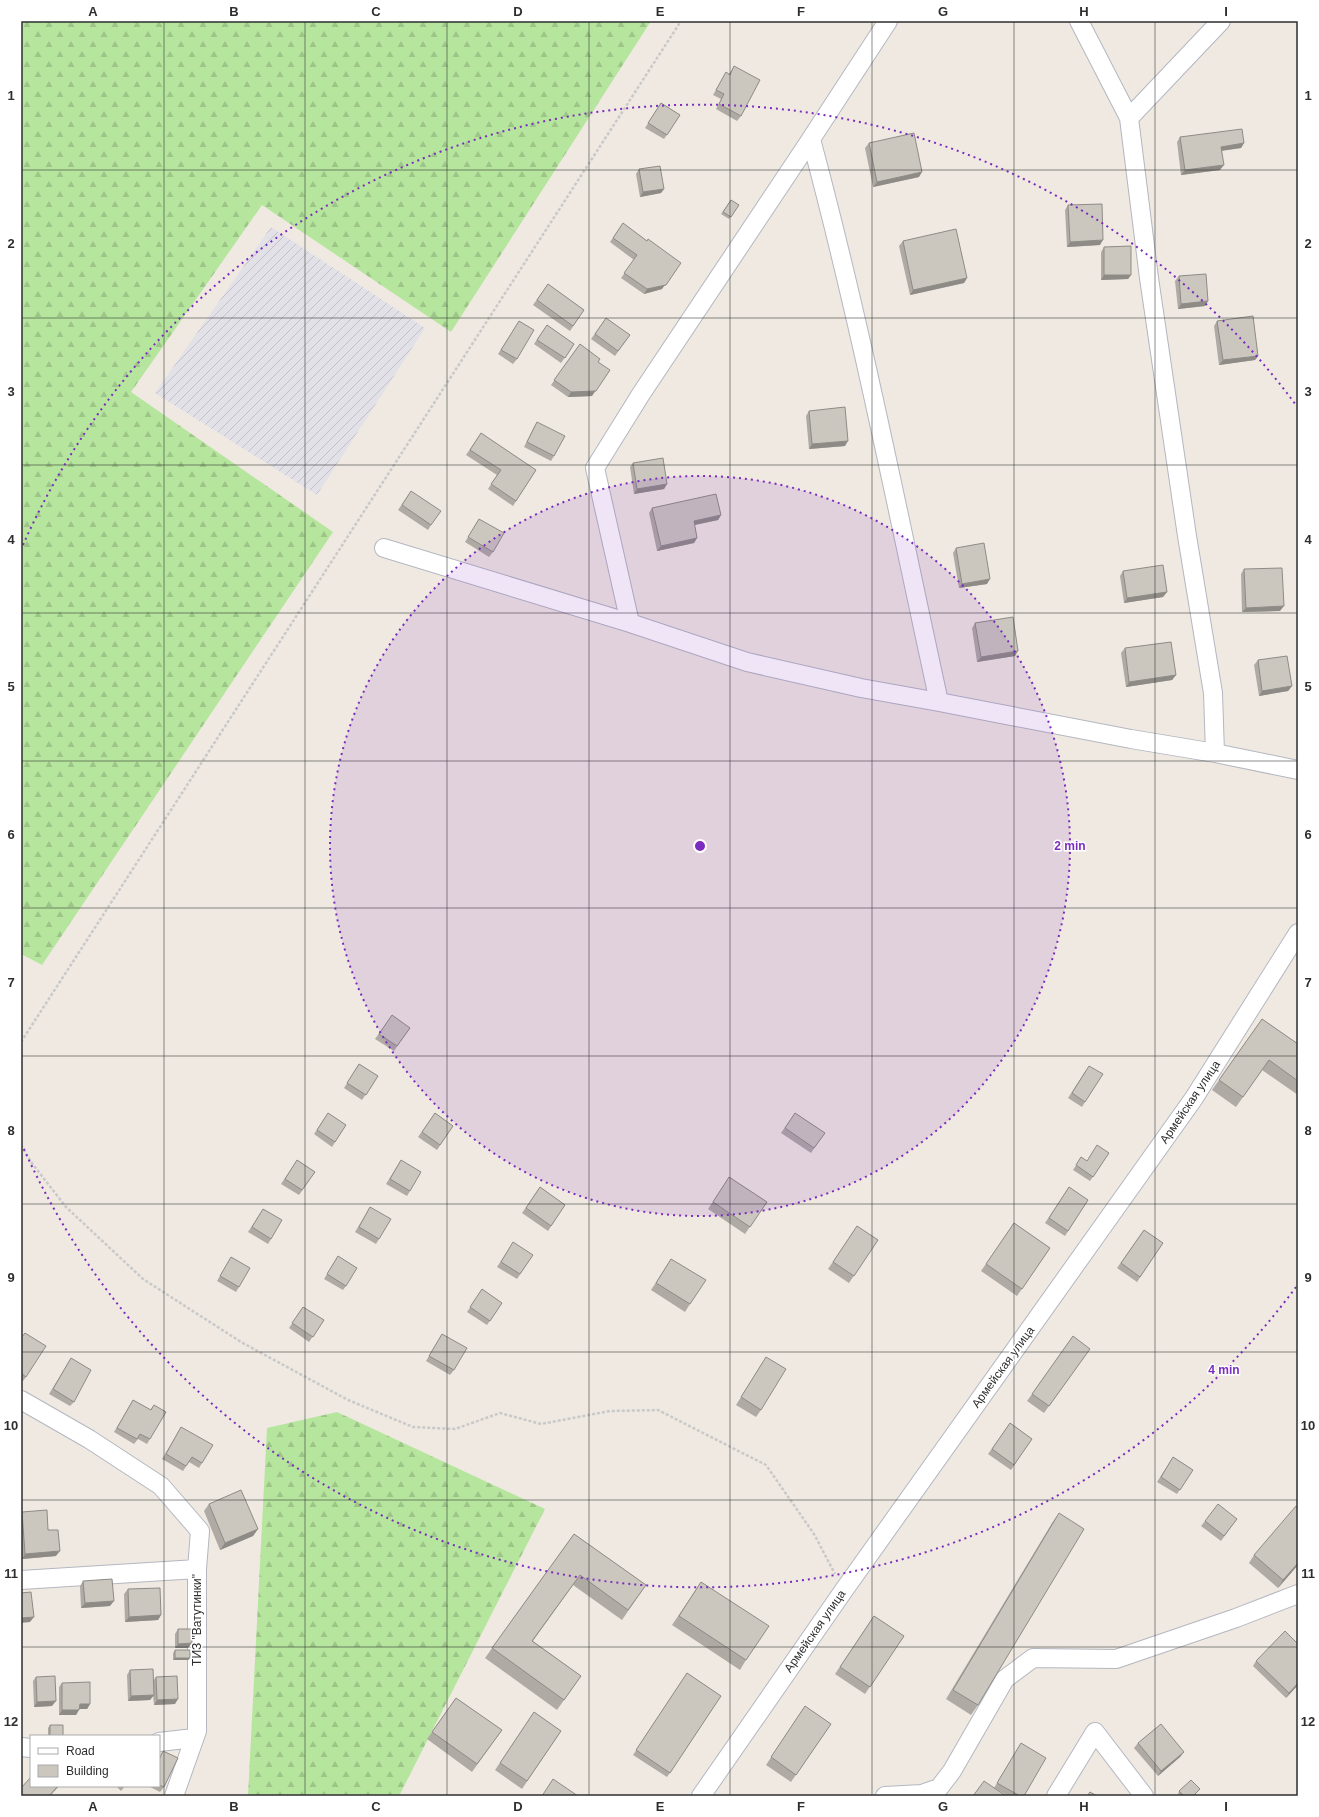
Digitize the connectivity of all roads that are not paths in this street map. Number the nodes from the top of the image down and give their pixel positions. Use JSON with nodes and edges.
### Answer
{"nodes":[{"id":1,"x":888,"y":21,"type":"edge"},
{"id":2,"x":1079,"y":21,"type":"edge"},
{"id":3,"x":1221,"y":21,"type":"edge"},
{"id":4,"x":1128,"y":118,"type":"junction"},
{"id":5,"x":811,"y":139,"type":"junction"},
{"id":6,"x":384,"y":548,"type":"dead end"},
{"id":7,"x":630,"y":623,"type":"junction"},
{"id":8,"x":939,"y":702,"type":"junction"},
{"id":9,"x":1215,"y":753,"type":"junction"},
{"id":10,"x":1298,"y":770,"type":"edge"},
{"id":11,"x":1298,"y":934,"type":"edge"},
{"id":12,"x":21,"y":1400,"type":"edge"},
{"id":13,"x":196,"y":1569,"type":"junction"},
{"id":14,"x":21,"y":1580,"type":"edge"},
{"id":15,"x":1298,"y":1594,"type":"edge"},
{"id":16,"x":194,"y":1738,"type":"junction"},
{"id":17,"x":160,"y":1742,"type":"edge"},
{"id":18,"x":174,"y":1796,"type":"edge"},
{"id":19,"x":701,"y":1796,"type":"edge"},
{"id":20,"x":885,"y":1796,"type":"edge"},
{"id":21,"x":1056,"y":1796,"type":"edge"},
{"id":22,"x":1144,"y":1796,"type":"edge"}],
"edges":[{"from":1,"to":5,"type":"street"},
{"from":2,"to":4,"type":"street"},
{"from":3,"to":4,"type":"street"},
{"from":4,"to":9,"type":"street"},
{"from":5,"to":7,"type":"street"},
{"from":5,"to":8,"type":"street"},
{"from":6,"to":7,"type":"street"},
{"from":7,"to":8,"type":"street"},
{"from":8,"to":9,"type":"street"},
{"from":9,"to":10,"type":"street"},
{"from":11,"to":19,"type":"street","name":"Армейская улица"},
{"from":12,"to":13,"type":"street"},
{"from":13,"to":14,"type":"street","name":"ТИЗ \"Ватутинки\""},
{"from":13,"to":16,"type":"street","name":"ТИЗ \"Ватутинки\""},
{"from":15,"to":20,"type":"street"},
{"from":16,"to":17,"type":"street"},
{"from":16,"to":18,"type":"street","name":"ТИЗ \"Ватутинки\""},
{"from":21,"to":22,"type":"street"}]}
